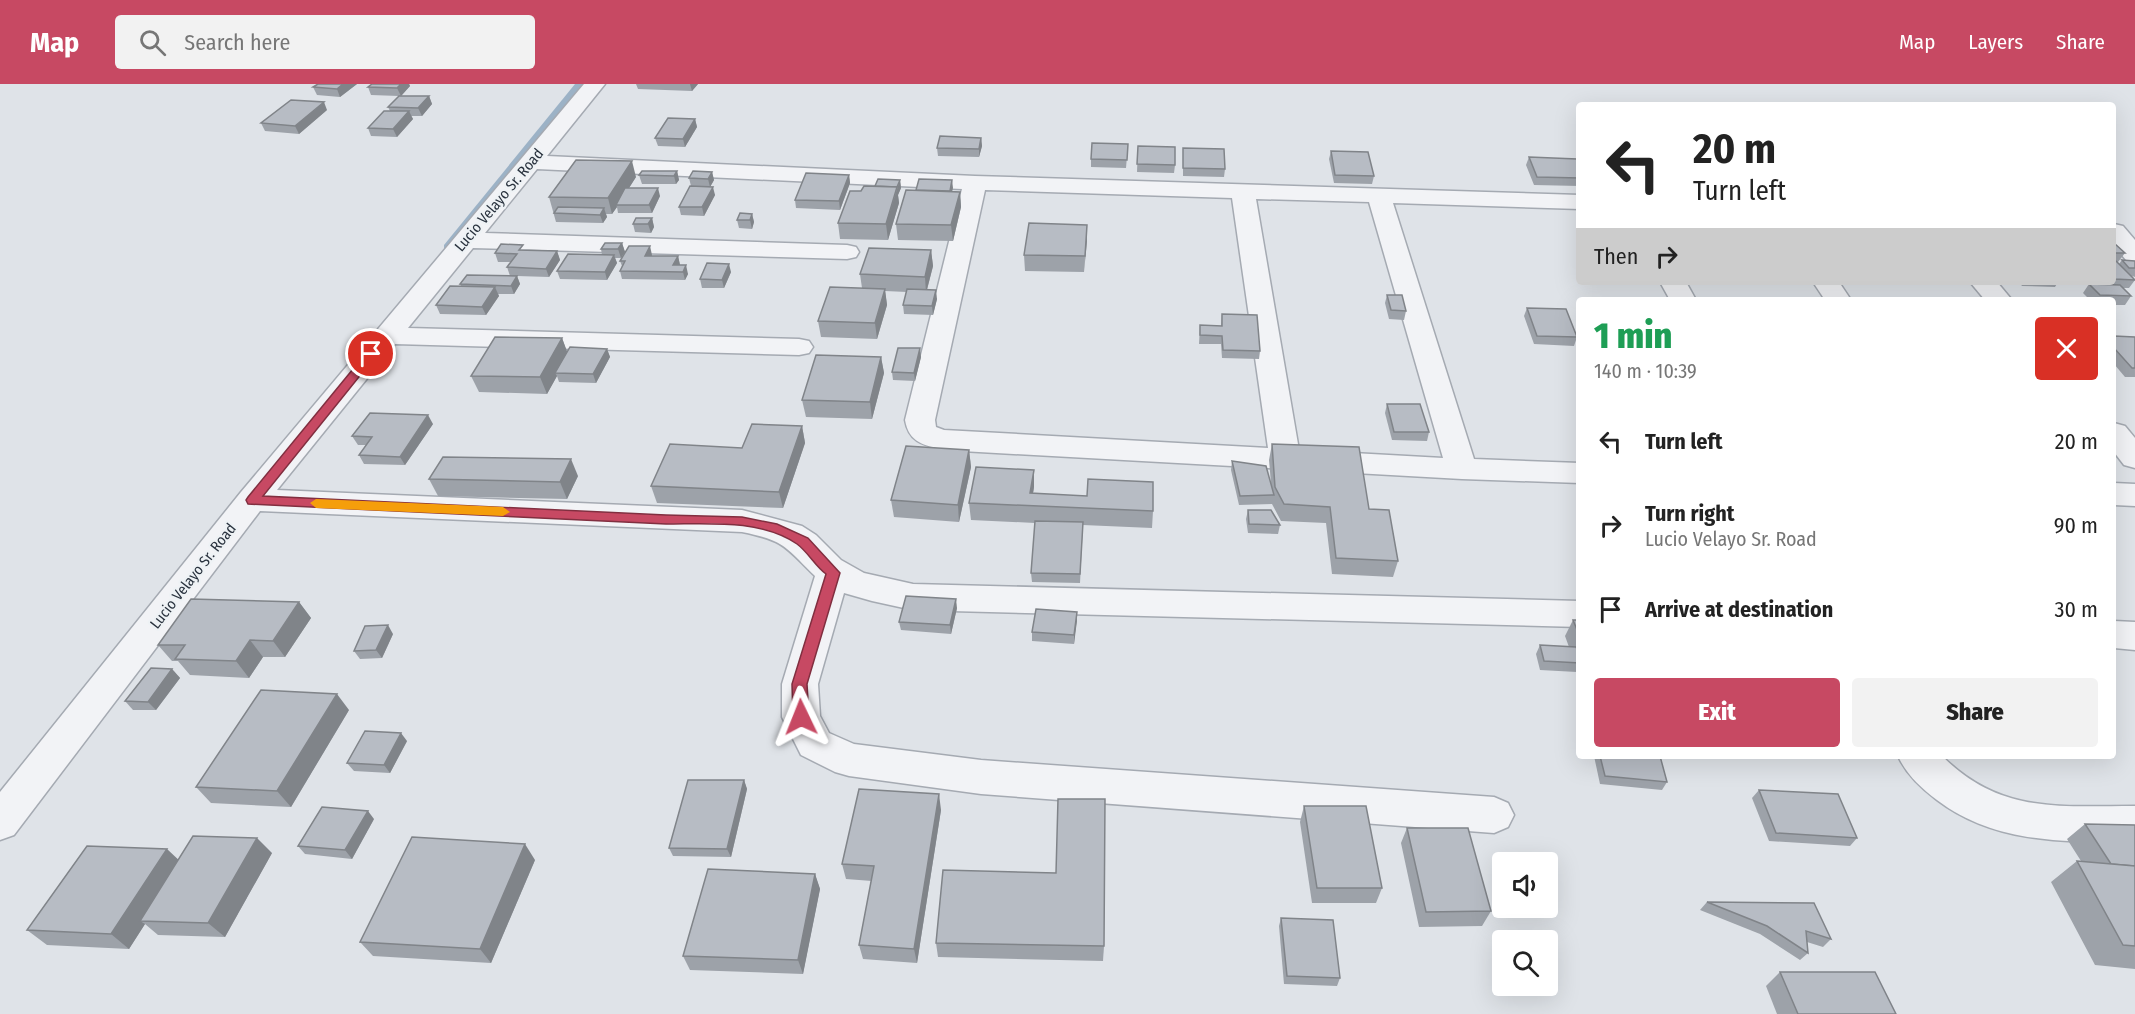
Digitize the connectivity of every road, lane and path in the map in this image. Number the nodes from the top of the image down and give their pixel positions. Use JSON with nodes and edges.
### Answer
{"nodes":[{"id":1,"x":595,"y":84,"type":"edge"},
{"id":2,"x":530,"y":162,"type":"junction"},
{"id":3,"x":975,"y":183,"type":"junction"},
{"id":4,"x":1243,"y":191,"type":"junction"},
{"id":5,"x":1379,"y":195,"type":"junction"},
{"id":6,"x":1576,"y":202,"type":"edge"},
{"id":7,"x":2116,"y":222,"type":"edge"},
{"id":8,"x":2135,"y":223,"type":"edge"},
{"id":9,"x":2116,"y":233,"type":"edge"},
{"id":10,"x":466,"y":240,"type":"junction"},
{"id":11,"x":847,"y":252,"type":"dead end"},
{"id":12,"x":2135,"y":255,"type":"edge"},
{"id":13,"x":1986,"y":285,"type":"edge"},
{"id":14,"x":1996,"y":297,"type":"edge"},
{"id":15,"x":386,"y":336,"type":"junction"},
{"id":16,"x":799,"y":347,"type":"dead end"},
{"id":17,"x":2116,"y":435,"type":"edge"},
{"id":18,"x":2135,"y":458,"type":"edge"},
{"id":19,"x":1285,"y":459,"type":"junction"},
{"id":20,"x":1462,"y":469,"type":"junction"},
{"id":21,"x":1576,"y":473,"type":"edge"},
{"id":22,"x":2116,"y":494,"type":"edge"},
{"id":23,"x":2135,"y":495,"type":"edge"},
{"id":24,"x":252,"y":500,"type":"junction"},
{"id":25,"x":833,"y":573,"type":"junction"},
{"id":26,"x":1576,"y":614,"type":"edge"},
{"id":27,"x":2116,"y":635,"type":"edge"},
{"id":28,"x":2135,"y":636,"type":"edge"},
{"id":29,"x":1920,"y":759,"type":"edge"},
{"id":30,"x":1494,"y":815,"type":"dead end"},
{"id":31,"x":0,"y":822,"type":"edge"},
{"id":32,"x":2135,"y":824,"type":"edge"}],
"edges":[{"from":1,"to":2,"type":"street","name":"Lucio Velayo Sr. Road"},
{"from":2,"to":3,"type":"street"},
{"from":2,"to":10,"type":"street","name":"Lucio Velayo Sr. Road"},
{"from":3,"to":4,"type":"street"},
{"from":3,"to":19,"type":"street"},
{"from":4,"to":5,"type":"street"},
{"from":4,"to":19,"type":"street"},
{"from":5,"to":6,"type":"street"},
{"from":5,"to":20,"type":"street"},
{"from":7,"to":8,"type":"street"},
{"from":9,"to":12,"type":"street"},
{"from":10,"to":11,"type":"street"},
{"from":10,"to":15,"type":"street","name":"Lucio Velayo Sr. Road"},
{"from":13,"to":14,"type":"street"},
{"from":15,"to":16,"type":"street"},
{"from":15,"to":24,"type":"street","name":"Lucio Velayo Sr. Road"},
{"from":17,"to":18,"type":"street"},
{"from":19,"to":20,"type":"street"},
{"from":20,"to":21,"type":"street"},
{"from":22,"to":23,"type":"street"},
{"from":24,"to":25,"type":"street"},
{"from":24,"to":31,"type":"street","name":"Lucio Velayo Sr. Road"},
{"from":25,"to":26,"type":"street"},
{"from":25,"to":30,"type":"street"},
{"from":27,"to":28,"type":"street"},
{"from":29,"to":32,"type":"street"}]}
